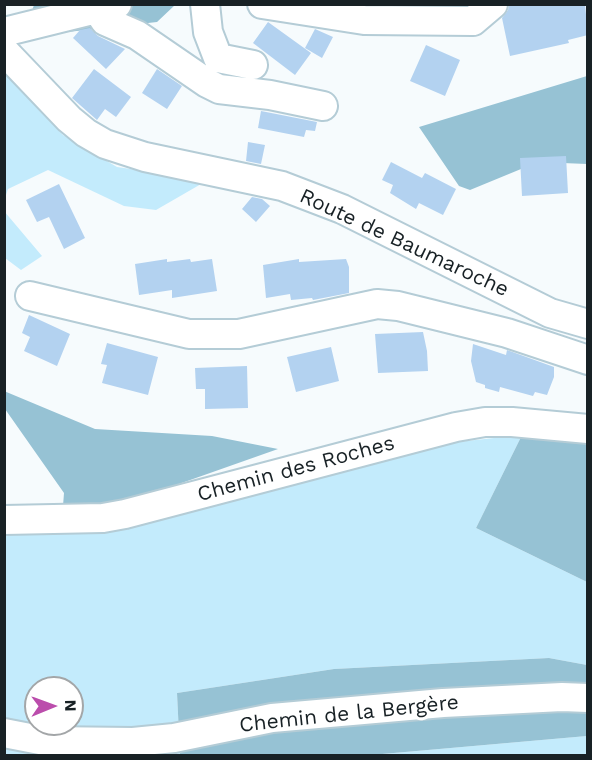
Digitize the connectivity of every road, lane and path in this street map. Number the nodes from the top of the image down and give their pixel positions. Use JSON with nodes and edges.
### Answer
{"nodes":[{"id":1,"x":205,"y":4,"type":"edge"},
{"id":2,"x":262,"y":4,"type":"edge"},
{"id":3,"x":494,"y":4,"type":"edge"},
{"id":4,"x":107,"y":7,"type":"edge"},
{"id":5,"x":4,"y":32,"type":"edge"},
{"id":6,"x":4,"y":51,"type":"edge"},
{"id":7,"x":253,"y":65,"type":"dead end"},
{"id":8,"x":323,"y":106,"type":"dead end"},
{"id":9,"x":30,"y":296,"type":"dead end"},
{"id":10,"x":588,"y":324,"type":"edge"},
{"id":11,"x":588,"y":360,"type":"edge"},
{"id":12,"x":588,"y":429,"type":"edge"},
{"id":13,"x":4,"y":520,"type":"edge"},
{"id":14,"x":588,"y":698,"type":"edge"},
{"id":15,"x":4,"y":733,"type":"edge"}],
"edges":[{"from":1,"to":7,"type":"street"},
{"from":2,"to":3,"type":"street"},
{"from":4,"to":5,"type":"street"},
{"from":4,"to":8,"type":"street"},
{"from":6,"to":10,"type":"street","name":"Route de Baumaroche"},
{"from":9,"to":11,"type":"street"},
{"from":12,"to":13,"type":"street","name":"Chemin des Roches"},
{"from":14,"to":15,"type":"street","name":"Chemin de la Bergère"}]}
